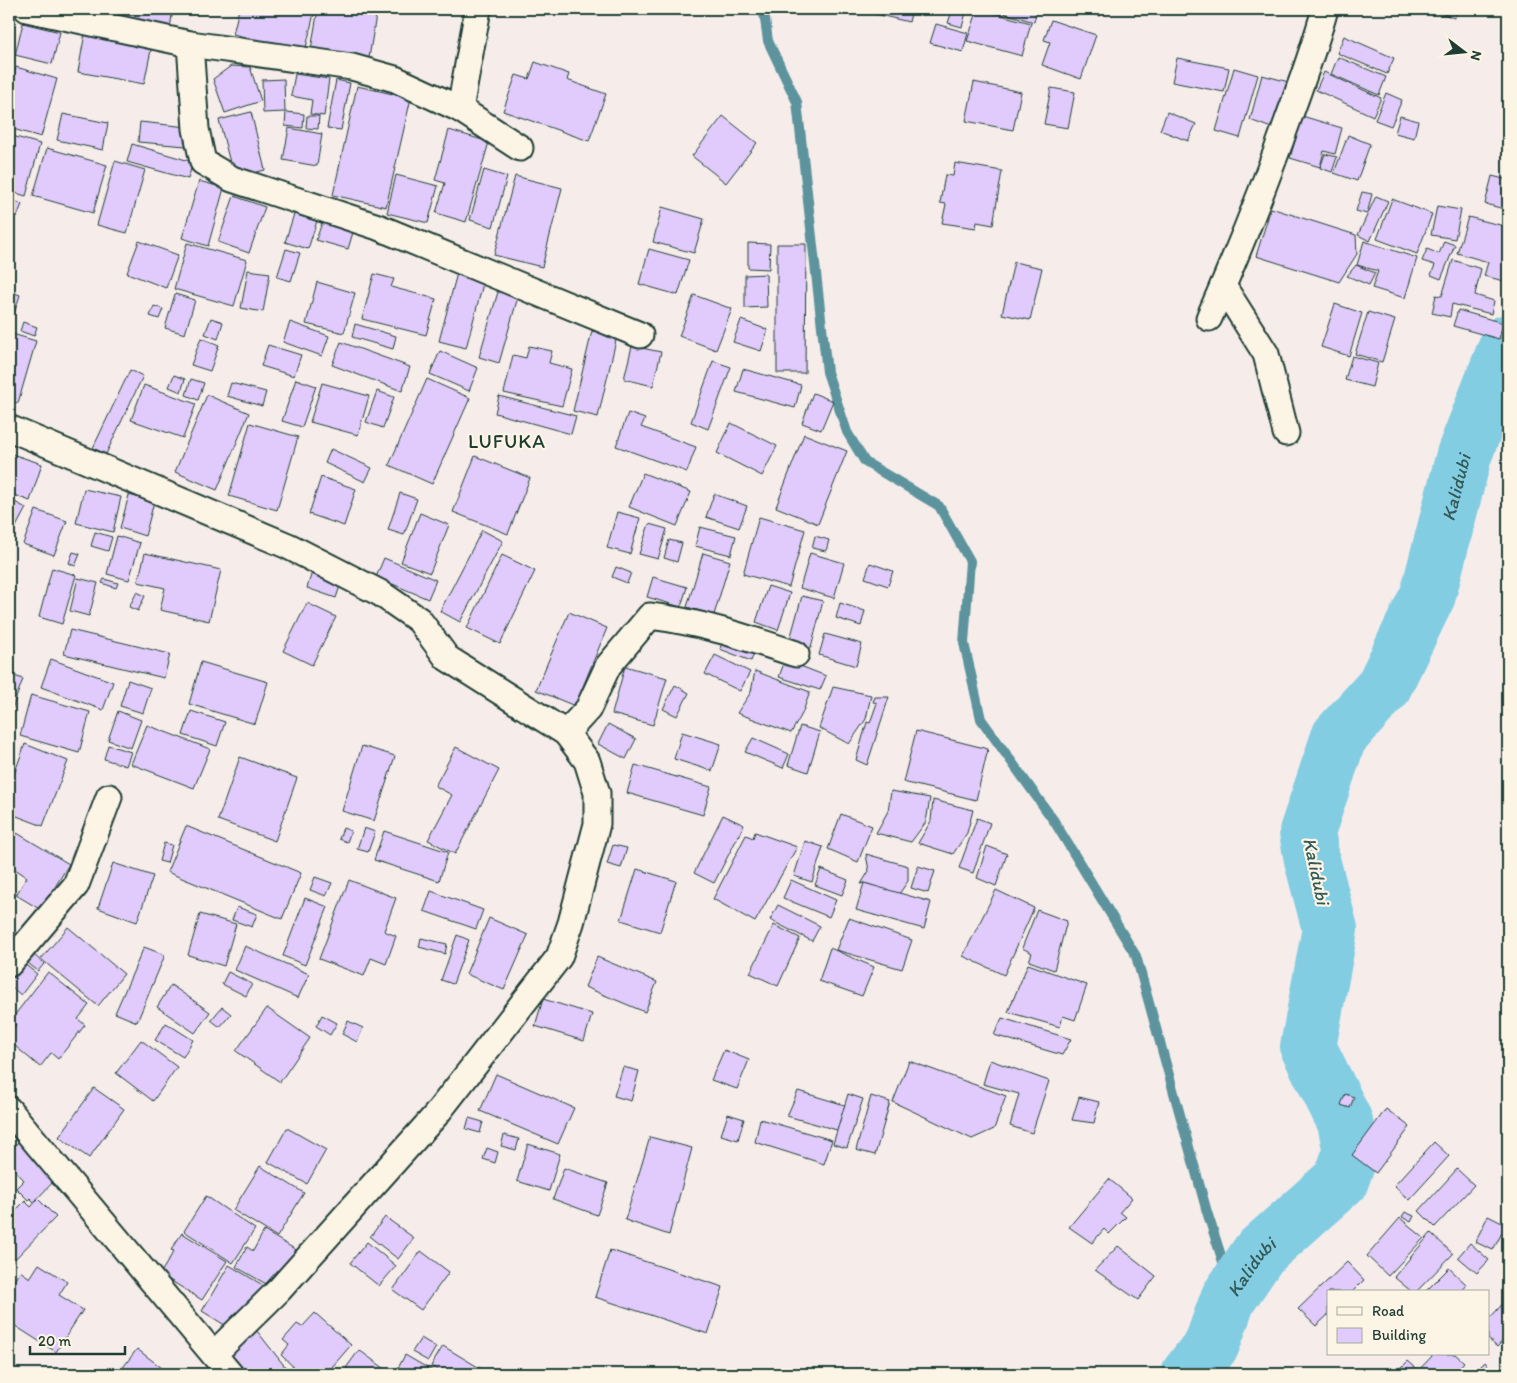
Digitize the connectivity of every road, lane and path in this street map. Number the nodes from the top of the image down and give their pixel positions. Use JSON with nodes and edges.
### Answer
{"nodes":[{"id":1,"x":27,"y":9,"type":"edge"},
{"id":2,"x":478,"y":9,"type":"edge"},
{"id":3,"x":1325,"y":9,"type":"edge"},
{"id":4,"x":190,"y":44,"type":"junction"},
{"id":5,"x":460,"y":109,"type":"junction"},
{"id":6,"x":520,"y":148,"type":"dead end"},
{"id":7,"x":1223,"y":286,"type":"junction"},
{"id":8,"x":1209,"y":318,"type":"dead end"},
{"id":9,"x":640,"y":335,"type":"dead end"},
{"id":10,"x":9,"y":428,"type":"edge"},
{"id":11,"x":1286,"y":433,"type":"dead end"},
{"id":12,"x":796,"y":654,"type":"dead end"},
{"id":13,"x":566,"y":733,"type":"junction"},
{"id":14,"x":109,"y":797,"type":"dead end"},
{"id":15,"x":9,"y":964,"type":"edge"},
{"id":16,"x":9,"y":1110,"type":"edge"},
{"id":17,"x":214,"y":1354,"type":"junction"},
{"id":18,"x":230,"y":1374,"type":"edge"}],
"edges":[{"from":1,"to":4,"type":"street"},
{"from":2,"to":5,"type":"street"},
{"from":3,"to":7,"type":"street"},
{"from":4,"to":5,"type":"street"},
{"from":4,"to":9,"type":"street"},
{"from":5,"to":6,"type":"street"},
{"from":7,"to":8,"type":"street"},
{"from":7,"to":11,"type":"street"},
{"from":10,"to":13,"type":"street"},
{"from":12,"to":13,"type":"street"},
{"from":13,"to":17,"type":"street"},
{"from":14,"to":15,"type":"street"},
{"from":16,"to":17,"type":"street"},
{"from":17,"to":18,"type":"street"}]}
